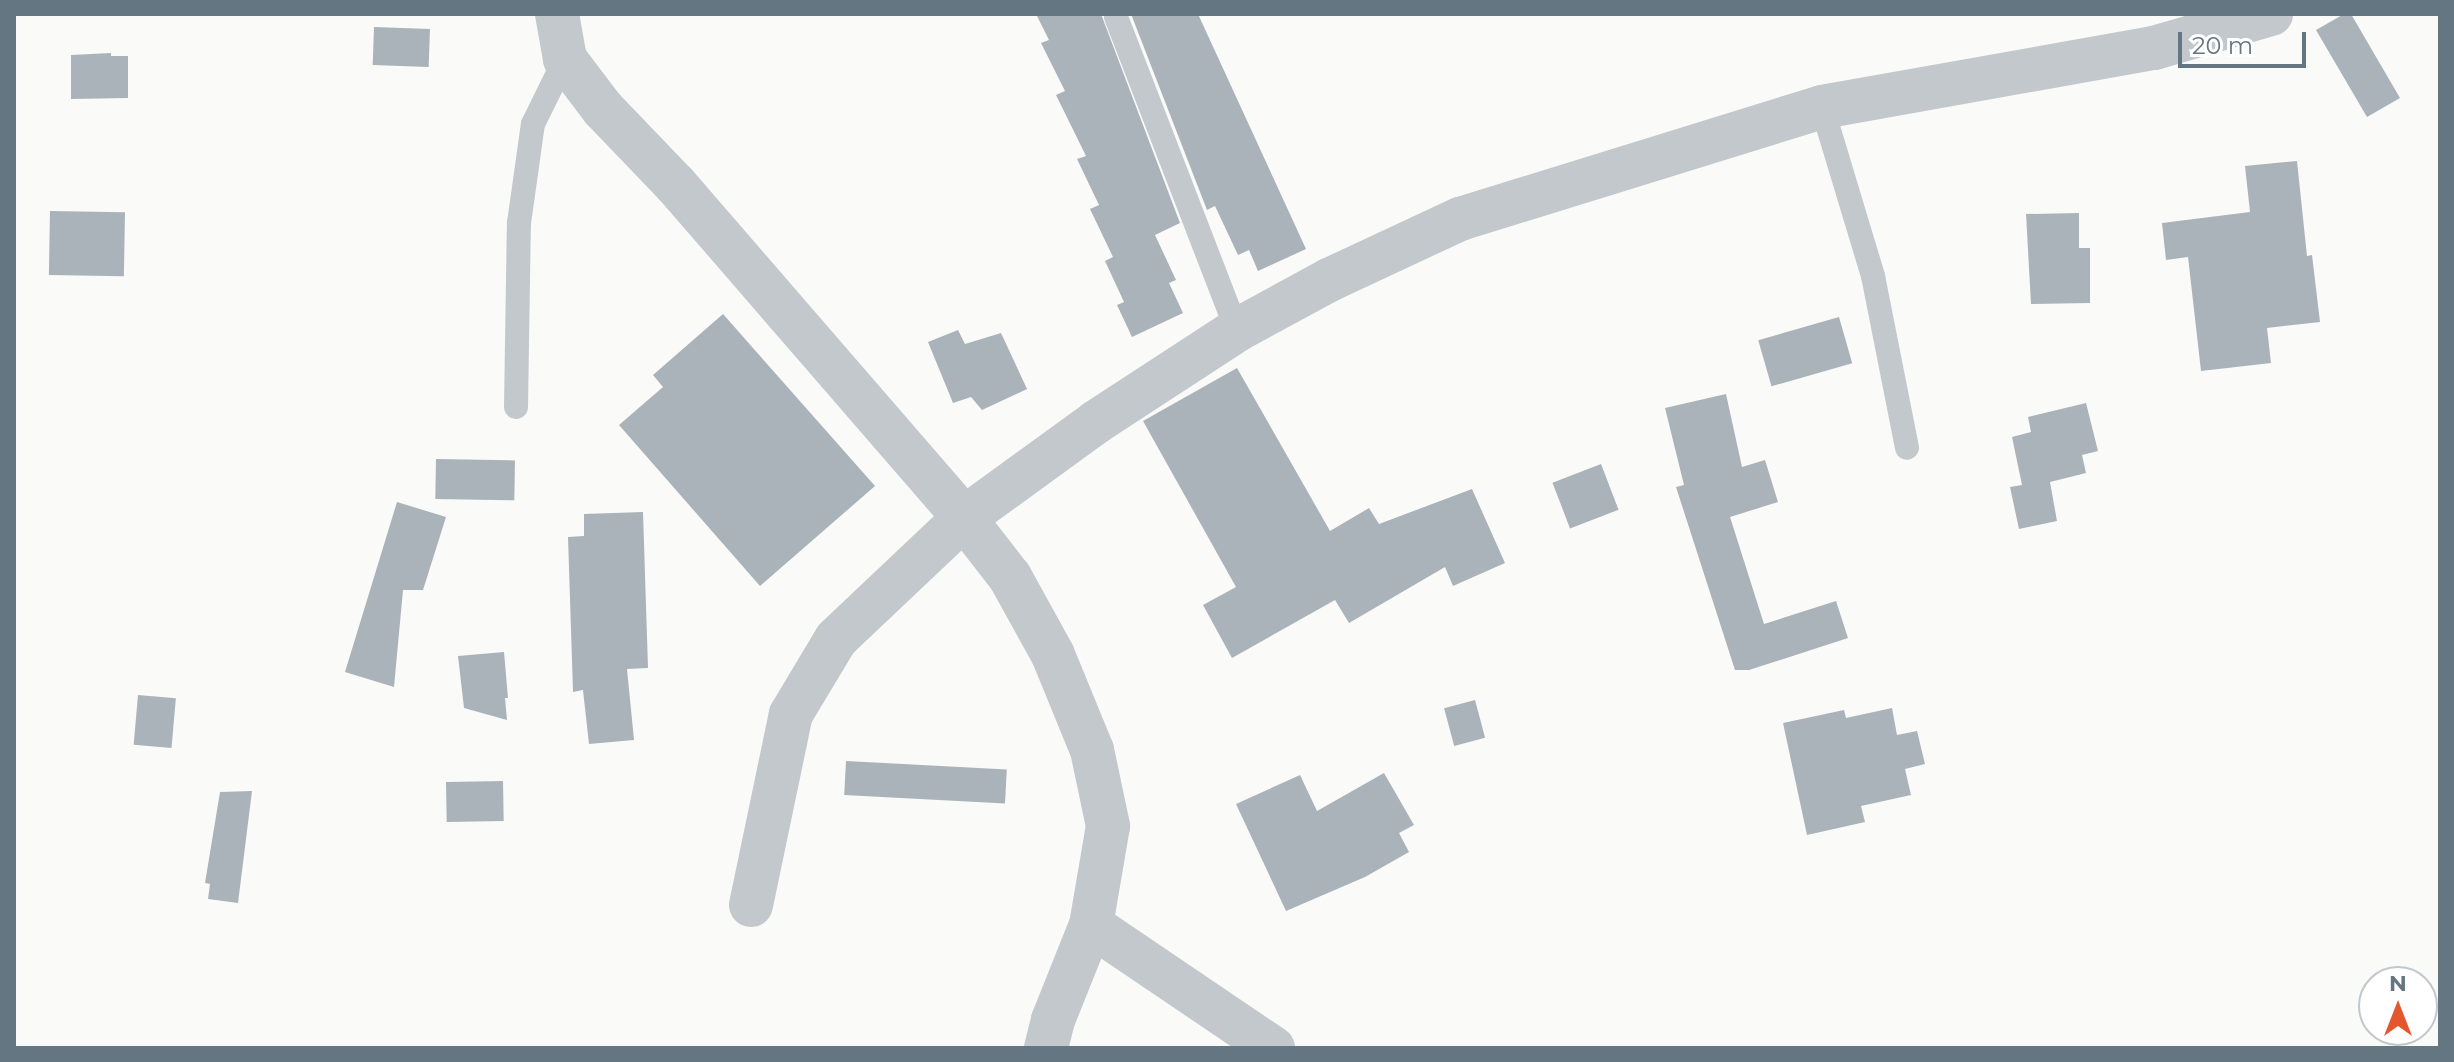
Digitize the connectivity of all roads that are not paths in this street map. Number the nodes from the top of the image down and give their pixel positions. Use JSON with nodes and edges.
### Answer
{"nodes":[{"id":1,"x":557,"y":14,"type":"edge"},
{"id":2,"x":2271,"y":14,"type":"edge"},
{"id":3,"x":1116,"y":17,"type":"dead end"},
{"id":4,"x":565,"y":59,"type":"junction"},
{"id":5,"x":1822,"y":107,"type":"junction"},
{"id":6,"x":1237,"y":330,"type":"junction"},
{"id":7,"x":516,"y":407,"type":"dead end"},
{"id":8,"x":1907,"y":448,"type":"dead end"},
{"id":9,"x":964,"y":518,"type":"junction"},
{"id":10,"x":751,"y":905,"type":"dead end"},
{"id":11,"x":1091,"y":925,"type":"junction"},
{"id":12,"x":1055,"y":1039,"type":"edge"},
{"id":13,"x":1273,"y":1048,"type":"edge"}],
"edges":[{"from":1,"to":4,"type":"street"},
{"from":2,"to":5,"type":"street"},
{"from":3,"to":6,"type":"lane"},
{"from":4,"to":7,"type":"lane"},
{"from":4,"to":9,"type":"street"},
{"from":5,"to":6,"type":"street"},
{"from":5,"to":8,"type":"lane"},
{"from":6,"to":9,"type":"street"},
{"from":9,"to":10,"type":"street"},
{"from":9,"to":11,"type":"street"},
{"from":11,"to":12,"type":"street"},
{"from":11,"to":13,"type":"street"}]}
